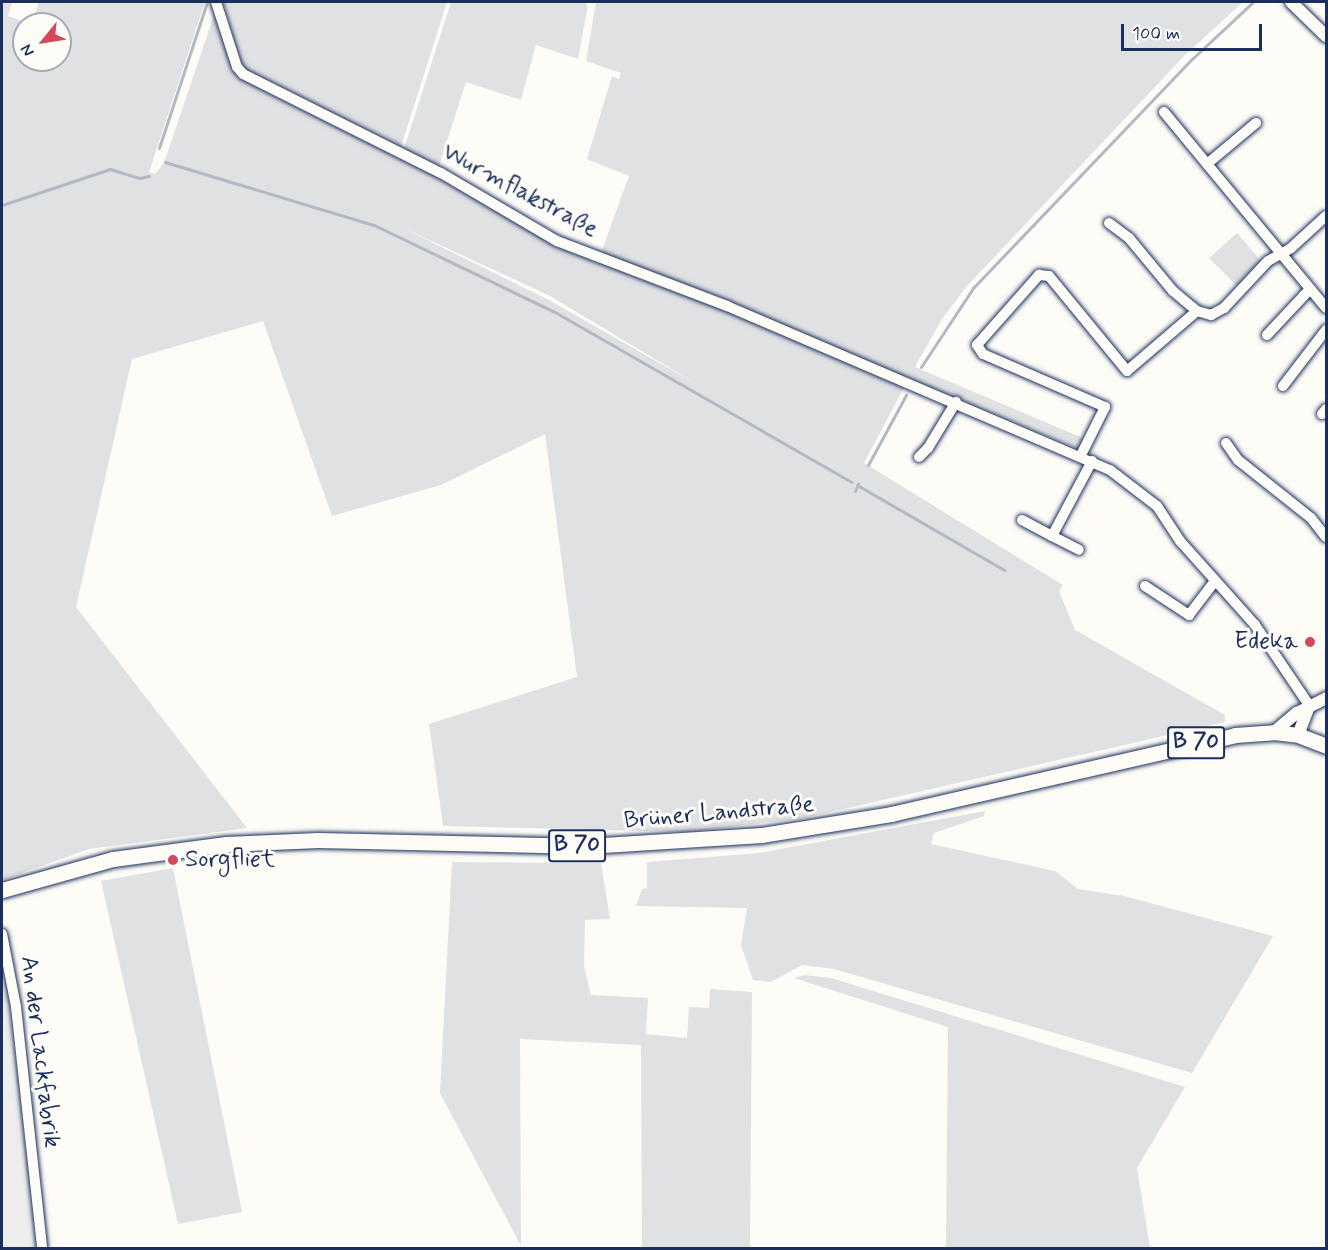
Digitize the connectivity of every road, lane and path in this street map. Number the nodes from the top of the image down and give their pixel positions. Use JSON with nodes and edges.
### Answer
{"nodes":[{"id":1,"x":216,"y":2,"type":"edge"},
{"id":2,"x":1291,"y":2,"type":"edge"},
{"id":3,"x":1326,"y":36,"type":"edge"},
{"id":4,"x":1164,"y":112,"type":"dead end"},
{"id":5,"x":1256,"y":123,"type":"dead end"},
{"id":6,"x":1207,"y":164,"type":"junction"},
{"id":7,"x":1326,"y":216,"type":"edge"},
{"id":8,"x":1109,"y":223,"type":"dead end"},
{"id":9,"x":1282,"y":254,"type":"junction"},
{"id":10,"x":1310,"y":289,"type":"junction"},
{"id":11,"x":1326,"y":308,"type":"edge"},
{"id":12,"x":1197,"y":311,"type":"junction"},
{"id":13,"x":1326,"y":330,"type":"edge"},
{"id":14,"x":1267,"y":335,"type":"dead end"},
{"id":15,"x":1283,"y":386,"type":"dead end"},
{"id":16,"x":956,"y":402,"type":"junction"},
{"id":17,"x":1226,"y":443,"type":"dead end"},
{"id":18,"x":1081,"y":455,"type":"junction"},
{"id":19,"x":919,"y":457,"type":"dead end"},
{"id":20,"x":1092,"y":461,"type":"junction"},
{"id":21,"x":1022,"y":520,"type":"dead end"},
{"id":22,"x":1052,"y":536,"type":"junction"},
{"id":23,"x":1326,"y":537,"type":"edge"},
{"id":24,"x":1079,"y":550,"type":"dead end"},
{"id":25,"x":1215,"y":581,"type":"junction"},
{"id":26,"x":1145,"y":586,"type":"dead end"},
{"id":27,"x":1326,"y":698,"type":"edge"},
{"id":28,"x":1310,"y":705,"type":"junction"},
{"id":29,"x":1274,"y":732,"type":"junction"},
{"id":30,"x":1298,"y":735,"type":"junction"},
{"id":31,"x":1326,"y":746,"type":"edge"},
{"id":32,"x":2,"y":890,"type":"edge"},
{"id":33,"x":2,"y":934,"type":"edge"},
{"id":34,"x":42,"y":1248,"type":"edge"}],
"edges":[{"from":1,"to":16,"type":"street","name":"Wurmflakstraße"},
{"from":2,"to":3,"type":"street"},
{"from":4,"to":6,"type":"street"},
{"from":5,"to":6,"type":"street"},
{"from":6,"to":9,"type":"street"},
{"from":7,"to":9,"type":"street"},
{"from":8,"to":12,"type":"street"},
{"from":9,"to":10,"type":"street"},
{"from":9,"to":12,"type":"street"},
{"from":10,"to":11,"type":"street"},
{"from":10,"to":14,"type":"street"},
{"from":12,"to":18,"type":"street"},
{"from":13,"to":15,"type":"street"},
{"from":16,"to":18,"type":"street","name":"Wurmflakstraße"},
{"from":16,"to":19,"type":"street"},
{"from":17,"to":23,"type":"street"},
{"from":18,"to":20,"type":"street","name":"Wurmflakstraße"},
{"from":20,"to":22,"type":"street"},
{"from":20,"to":25,"type":"street","name":"Wurmflakstraße"},
{"from":21,"to":22,"type":"street"},
{"from":22,"to":24,"type":"street"},
{"from":25,"to":26,"type":"street"},
{"from":25,"to":28,"type":"street","name":"Wurmflakstraße"},
{"from":27,"to":28,"type":"street"},
{"from":28,"to":29,"type":"street"},
{"from":28,"to":30,"type":"street"},
{"from":29,"to":30,"type":"main road","name":"Brüner Landstraße","number":"B 70"},
{"from":29,"to":32,"type":"main road","name":"Brüner Landstraße","number":"B 70"},
{"from":30,"to":31,"type":"main road","name":"Brüner Landstraße","number":"B 70"},
{"from":33,"to":34,"type":"street","name":"An der Lackfabrik"}]}
